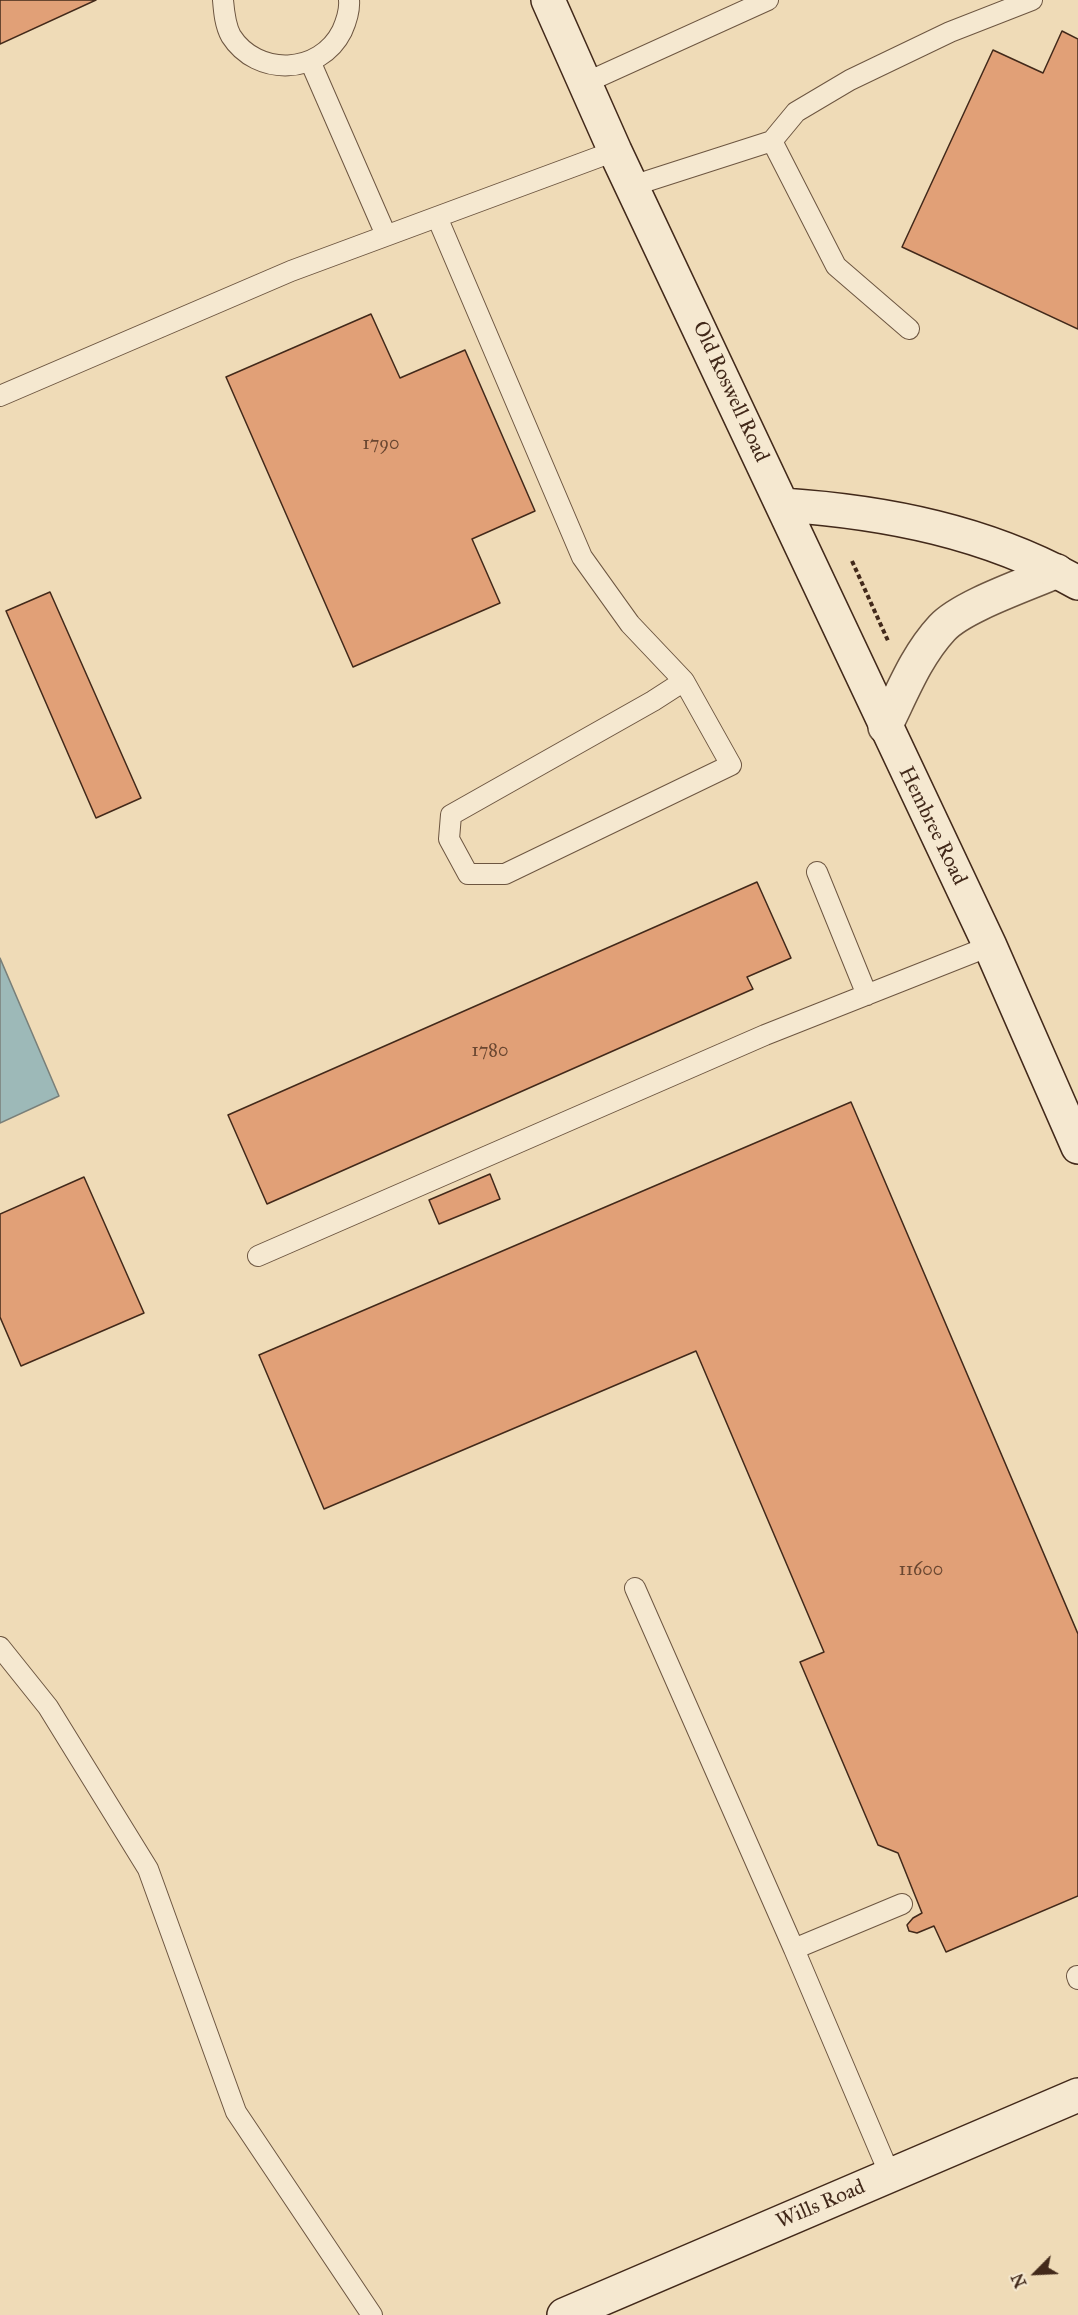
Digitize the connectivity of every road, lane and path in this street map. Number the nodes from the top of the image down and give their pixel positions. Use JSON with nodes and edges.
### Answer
{"nodes":[{"id":1,"x":223,"y":0,"type":"edge"},
{"id":2,"x":349,"y":0,"type":"edge"},
{"id":3,"x":548,"y":0,"type":"edge"},
{"id":4,"x":768,"y":0,"type":"edge"},
{"id":5,"x":1032,"y":0,"type":"edge"},
{"id":6,"x":310,"y":61,"type":"junction"},
{"id":7,"x":585,"y":83,"type":"junction"},
{"id":8,"x":772,"y":141,"type":"junction"},
{"id":9,"x":615,"y":151,"type":"junction"},
{"id":10,"x":632,"y":186,"type":"junction"},
{"id":11,"x":436,"y":217,"type":"junction"},
{"id":12,"x":386,"y":235,"type":"junction"},
{"id":13,"x":909,"y":329,"type":"dead end"},
{"id":14,"x":0,"y":396,"type":"edge"},
{"id":15,"x":783,"y":505,"type":"junction"},
{"id":16,"x":852,"y":561,"type":"dead end"},
{"id":17,"x":1068,"y":578,"type":"edge"},
{"id":18,"x":893,"y":653,"type":"dead end"},
{"id":19,"x":684,"y":681,"type":"junction"},
{"id":20,"x":885,"y":727,"type":"junction"},
{"id":21,"x":817,"y":872,"type":"dead end"},
{"id":22,"x":990,"y":946,"type":"junction"},
{"id":23,"x":867,"y":995,"type":"junction"},
{"id":24,"x":1078,"y":1147,"type":"edge"},
{"id":25,"x":258,"y":1256,"type":"dead end"},
{"id":26,"x":635,"y":1588,"type":"dead end"},
{"id":27,"x":0,"y":1647,"type":"edge"},
{"id":28,"x":902,"y":1904,"type":"dead end"},
{"id":29,"x":794,"y":1949,"type":"junction"},
{"id":30,"x":1078,"y":2095,"type":"edge"},
{"id":31,"x":890,"y":2175,"type":"junction"},
{"id":32,"x":372,"y":2315,"type":"edge"},
{"id":33,"x":564,"y":2315,"type":"edge"}],
"edges":[{"from":1,"to":6,"type":"lane"},
{"from":2,"to":6,"type":"lane"},
{"from":3,"to":7,"type":"street","name":"Old Roswell Road"},
{"from":4,"to":7,"type":"lane"},
{"from":5,"to":8,"type":"lane"},
{"from":6,"to":12,"type":"lane"},
{"from":7,"to":9,"type":"street","name":"Old Roswell Road"},
{"from":8,"to":10,"type":"lane"},
{"from":8,"to":13,"type":"lane"},
{"from":9,"to":10,"type":"street","name":"Old Roswell Road"},
{"from":9,"to":11,"type":"lane"},
{"from":10,"to":15,"type":"street","name":"Old Roswell Road"},
{"from":11,"to":12,"type":"lane"},
{"from":11,"to":19,"type":"lane"},
{"from":12,"to":14,"type":"lane"},
{"from":15,"to":17,"type":"street"},
{"from":15,"to":20,"type":"street","name":"Hembree Road"},
{"from":16,"to":18,"type":"path"},
{"from":17,"to":20,"type":"street"},
{"from":19,"to":19,"type":"lane"},
{"from":20,"to":22,"type":"street","name":"Hembree Road"},
{"from":21,"to":23,"type":"lane"},
{"from":22,"to":23,"type":"lane"},
{"from":22,"to":24,"type":"street","name":"Hembree Road"},
{"from":23,"to":25,"type":"lane"},
{"from":26,"to":29,"type":"lane"},
{"from":27,"to":32,"type":"lane"},
{"from":28,"to":29,"type":"lane"},
{"from":29,"to":31,"type":"lane"},
{"from":30,"to":31,"type":"street","name":"Wills Road"},
{"from":31,"to":33,"type":"street","name":"Wills Road"}]}
